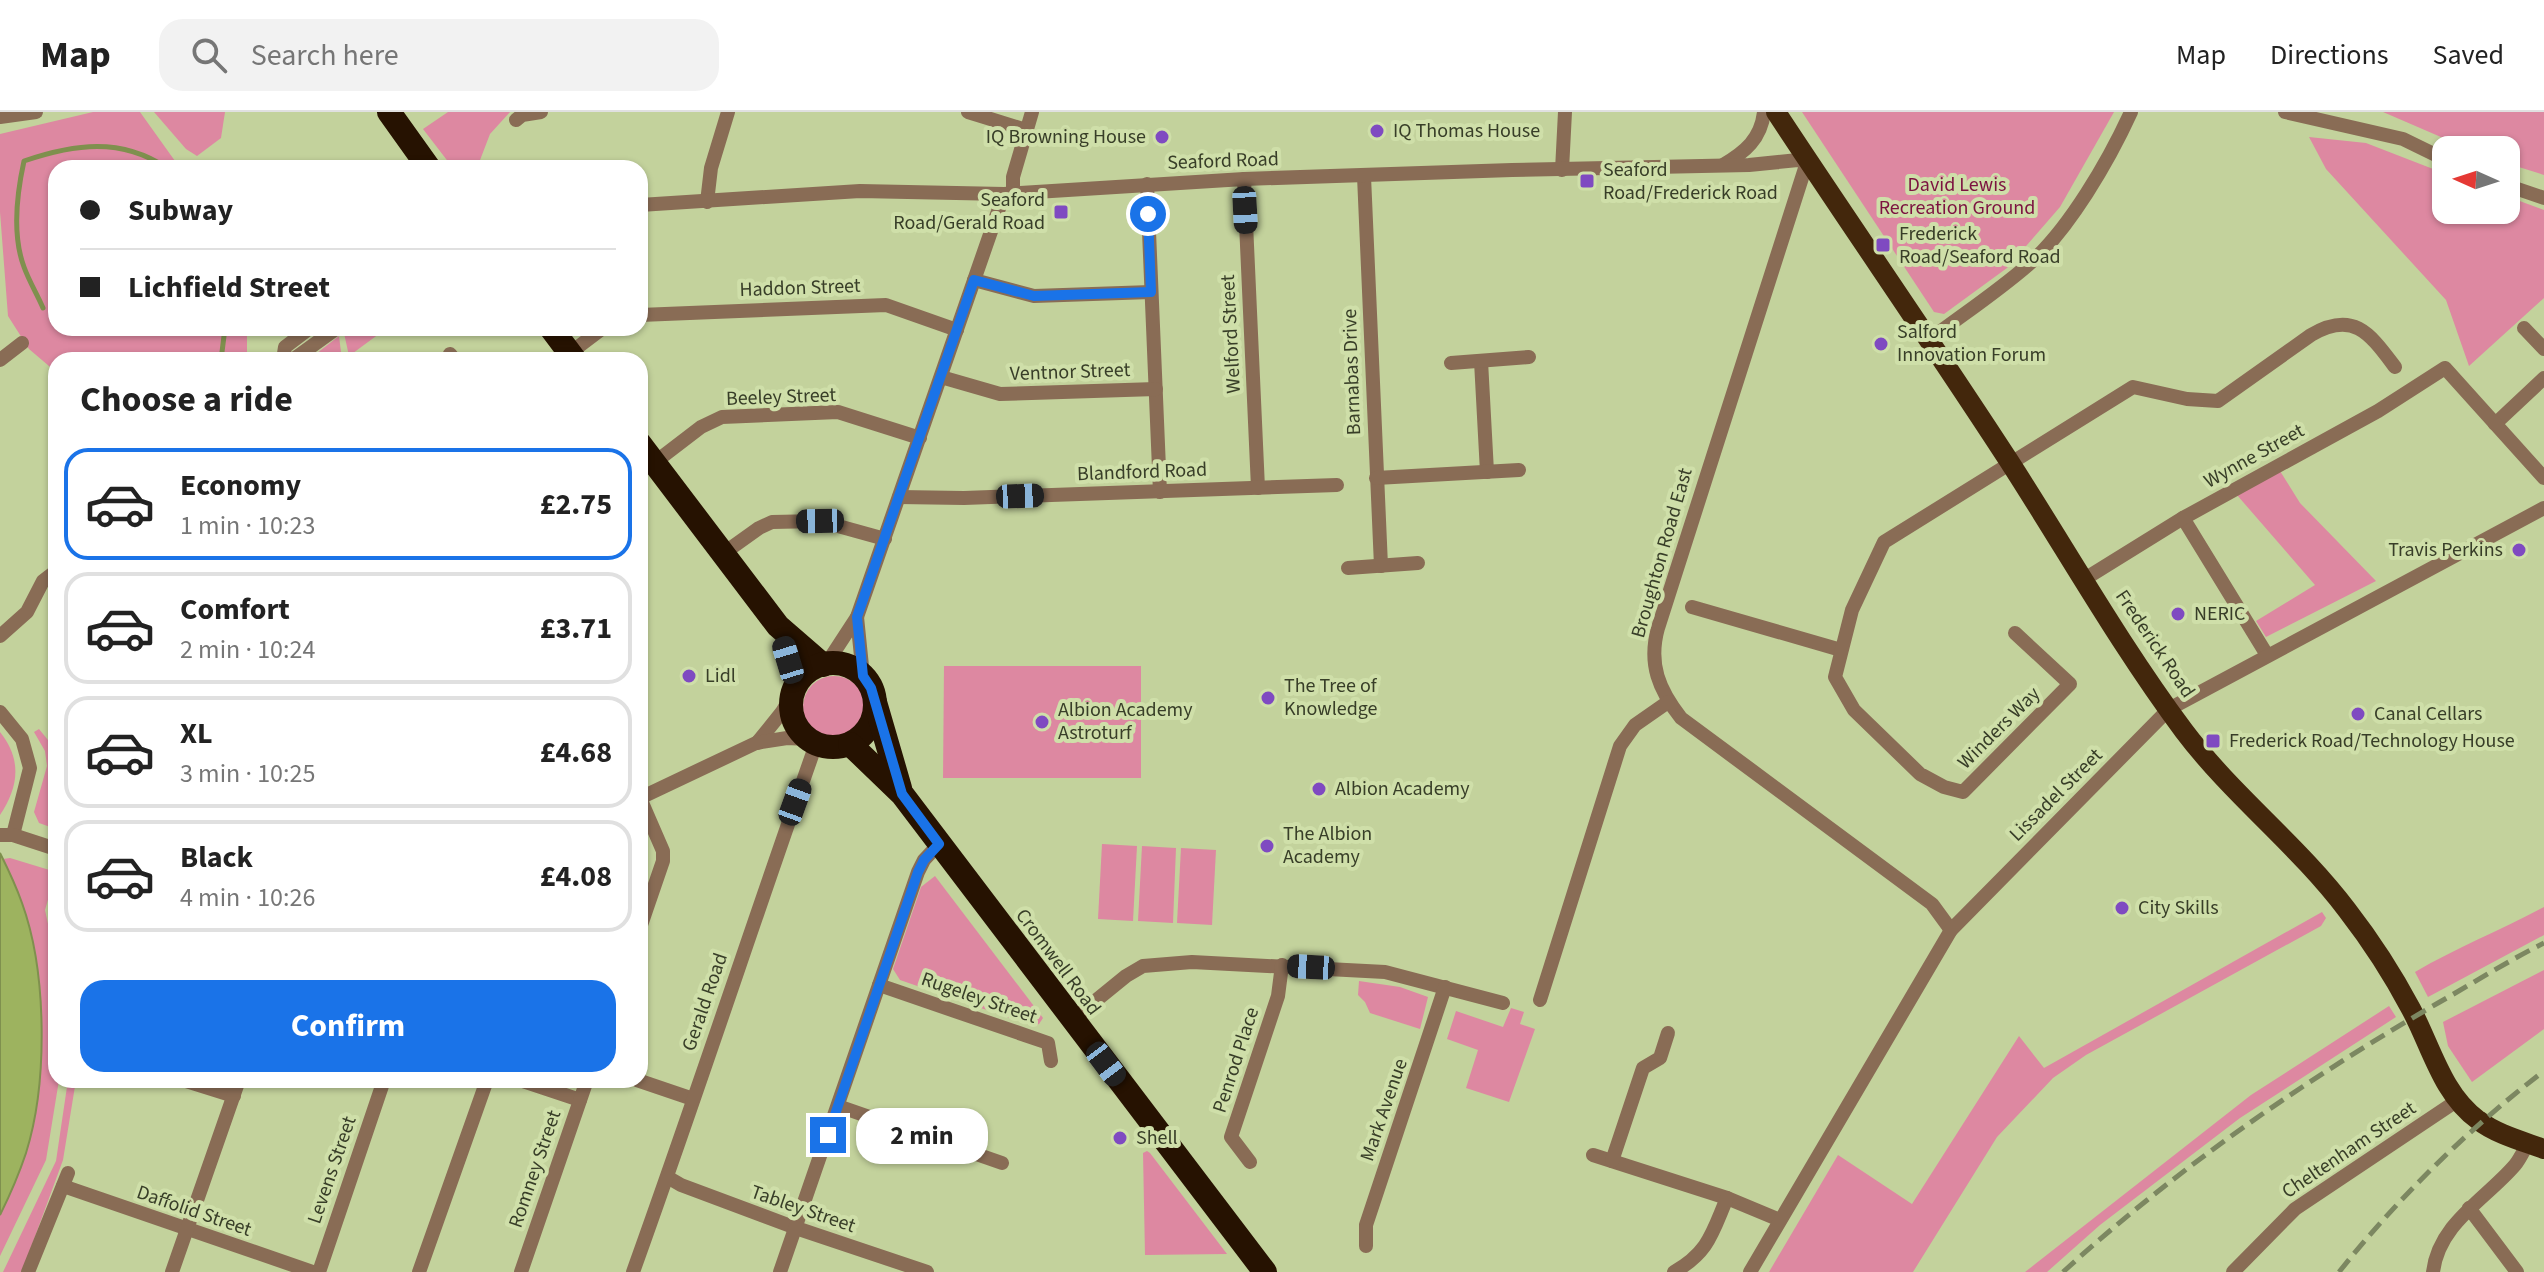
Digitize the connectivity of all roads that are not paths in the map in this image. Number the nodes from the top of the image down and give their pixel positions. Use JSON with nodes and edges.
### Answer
{"nodes":[{"id":1,"x":36,"y":112,"type":"edge"},
{"id":2,"x":389,"y":112,"type":"edge"},
{"id":3,"x":541,"y":112,"type":"edge"},
{"id":4,"x":728,"y":112,"type":"edge"},
{"id":5,"x":968,"y":112,"type":"edge"},
{"id":6,"x":1032,"y":112,"type":"edge"},
{"id":7,"x":1565,"y":112,"type":"edge"},
{"id":8,"x":1764,"y":112,"type":"edge"},
{"id":9,"x":1776,"y":112,"type":"edge"},
{"id":10,"x":2131,"y":112,"type":"edge"},
{"id":11,"x":2285,"y":112,"type":"edge"},
{"id":12,"x":0,"y":117,"type":"edge"},
{"id":13,"x":516,"y":120,"type":"dead end"},
{"id":14,"x":1026,"y":130,"type":"junction"},
{"id":15,"x":2432,"y":153,"type":"edge"},
{"id":16,"x":1808,"y":159,"type":"junction"},
{"id":17,"x":423,"y":160,"type":"edge"},
{"id":18,"x":1722,"y":165,"type":"junction"},
{"id":19,"x":1562,"y":170,"type":"junction"},
{"id":20,"x":1364,"y":176,"type":"junction"},
{"id":21,"x":1244,"y":179,"type":"junction"},
{"id":22,"x":1147,"y":184,"type":"junction"},
{"id":23,"x":2520,"y":190,"type":"edge"},
{"id":24,"x":1008,"y":194,"type":"junction"},
{"id":25,"x":2544,"y":198,"type":"edge"},
{"id":26,"x":707,"y":202,"type":"junction"},
{"id":27,"x":648,"y":205,"type":"edge"},
{"id":28,"x":974,"y":280,"type":"junction"},
{"id":29,"x":1151,"y":292,"type":"junction"},
{"id":30,"x":648,"y":315,"type":"edge"},
{"id":31,"x":2524,"y":328,"type":"dead end"},
{"id":32,"x":957,"y":330,"type":"junction"},
{"id":33,"x":299,"y":336,"type":"edge"},
{"id":34,"x":326,"y":336,"type":"edge"},
{"id":35,"x":557,"y":336,"type":"edge"},
{"id":36,"x":595,"y":336,"type":"edge"},
{"id":37,"x":1929,"y":340,"type":"junction"},
{"id":38,"x":22,"y":343,"type":"dead end"},
{"id":39,"x":2544,"y":349,"type":"edge"},
{"id":40,"x":284,"y":352,"type":"edge"},
{"id":41,"x":304,"y":352,"type":"edge"},
{"id":42,"x":569,"y":352,"type":"edge"},
{"id":43,"x":578,"y":352,"type":"edge"},
{"id":44,"x":1529,"y":357,"type":"dead end"},
{"id":45,"x":0,"y":360,"type":"edge"},
{"id":46,"x":1481,"y":361,"type":"junction"},
{"id":47,"x":1451,"y":363,"type":"dead end"},
{"id":48,"x":2395,"y":367,"type":"dead end"},
{"id":49,"x":941,"y":377,"type":"junction"},
{"id":50,"x":2544,"y":378,"type":"edge"},
{"id":51,"x":1156,"y":389,"type":"junction"},
{"id":52,"x":2495,"y":424,"type":"junction"},
{"id":53,"x":920,"y":438,"type":"junction"},
{"id":54,"x":648,"y":453,"type":"edge"},
{"id":55,"x":648,"y":454,"type":"edge"},
{"id":56,"x":2011,"y":464,"type":"junction"},
{"id":57,"x":1519,"y":470,"type":"dead end"},
{"id":58,"x":1487,"y":472,"type":"junction"},
{"id":59,"x":1376,"y":478,"type":"junction"},
{"id":60,"x":2544,"y":478,"type":"edge"},
{"id":61,"x":1337,"y":485,"type":"dead end"},
{"id":62,"x":1258,"y":488,"type":"junction"},
{"id":63,"x":1160,"y":492,"type":"junction"},
{"id":64,"x":899,"y":497,"type":"junction"},
{"id":65,"x":2544,"y":508,"type":"edge"},
{"id":66,"x":2183,"y":518,"type":"junction"},
{"id":67,"x":885,"y":539,"type":"junction"},
{"id":68,"x":724,"y":553,"type":"junction"},
{"id":69,"x":1418,"y":563,"type":"dead end"},
{"id":70,"x":1381,"y":566,"type":"junction"},
{"id":71,"x":1348,"y":568,"type":"dead end"},
{"id":72,"x":48,"y":577,"type":"edge"},
{"id":73,"x":2083,"y":580,"type":"junction"},
{"id":74,"x":1692,"y":607,"type":"dead end"},
{"id":75,"x":857,"y":617,"type":"junction"},
{"id":76,"x":778,"y":626,"type":"junction"},
{"id":77,"x":2015,"y":633,"type":"dead end"},
{"id":78,"x":0,"y":636,"type":"edge"},
{"id":79,"x":1841,"y":650,"type":"junction"},
{"id":80,"x":2267,"y":655,"type":"junction"},
{"id":81,"x":825,"y":664,"type":"junction"},
{"id":82,"x":863,"y":676,"type":"junction"},
{"id":83,"x":793,"y":692,"type":"junction"},
{"id":84,"x":875,"y":702,"type":"junction"},
{"id":85,"x":1668,"y":702,"type":"junction"},
{"id":86,"x":2169,"y":709,"type":"junction"},
{"id":87,"x":0,"y":712,"type":"edge"},
{"id":88,"x":812,"y":742,"type":"junction"},
{"id":89,"x":756,"y":743,"type":"junction"},
{"id":90,"x":850,"y":744,"type":"junction"},
{"id":91,"x":648,"y":794,"type":"edge"},
{"id":92,"x":902,"y":794,"type":"junction"},
{"id":93,"x":648,"y":816,"type":"edge"},
{"id":94,"x":6,"y":835,"type":"edge"},
{"id":95,"x":939,"y":844,"type":"junction"},
{"id":96,"x":48,"y":847,"type":"edge"},
{"id":97,"x":648,"y":905,"type":"edge"},
{"id":98,"x":1951,"y":930,"type":"junction"},
{"id":99,"x":1282,"y":965,"type":"junction"},
{"id":100,"x":879,"y":985,"type":"junction"},
{"id":101,"x":1445,"y":987,"type":"junction"},
{"id":102,"x":1540,"y":1000,"type":"dead end"},
{"id":103,"x":1503,"y":1003,"type":"dead end"},
{"id":104,"x":1072,"y":1020,"type":"junction"},
{"id":105,"x":1668,"y":1033,"type":"dead end"},
{"id":106,"x":1051,"y":1061,"type":"dead end"},
{"id":107,"x":648,"y":1084,"type":"edge"},
{"id":108,"x":208,"y":1088,"type":"edge"},
{"id":109,"x":236,"y":1088,"type":"edge"},
{"id":110,"x":381,"y":1088,"type":"edge"},
{"id":111,"x":484,"y":1088,"type":"edge"},
{"id":112,"x":544,"y":1088,"type":"edge"},
{"id":113,"x":584,"y":1088,"type":"edge"},
{"id":114,"x":234,"y":1096,"type":"junction"},
{"id":115,"x":693,"y":1099,"type":"junction"},
{"id":116,"x":580,"y":1100,"type":"junction"},
{"id":117,"x":838,"y":1106,"type":"junction"},
{"id":118,"x":2450,"y":1106,"type":"junction"},
{"id":119,"x":2529,"y":1143,"type":"edge"},
{"id":120,"x":1593,"y":1155,"type":"dead end"},
{"id":121,"x":1612,"y":1161,"type":"junction"},
{"id":122,"x":1250,"y":1162,"type":"dead end"},
{"id":123,"x":1002,"y":1163,"type":"dead end"},
{"id":124,"x":669,"y":1178,"type":"junction"},
{"id":125,"x":1727,"y":1198,"type":"junction"},
{"id":126,"x":2469,"y":1208,"type":"junction"},
{"id":127,"x":1780,"y":1220,"type":"junction"},
{"id":128,"x":796,"y":1228,"type":"junction"},
{"id":129,"x":187,"y":1230,"type":"junction"},
{"id":130,"x":1366,"y":1246,"type":"dead end"},
{"id":131,"x":28,"y":1272,"type":"edge"},
{"id":132,"x":172,"y":1272,"type":"edge"},
{"id":133,"x":313,"y":1272,"type":"edge"},
{"id":134,"x":319,"y":1272,"type":"edge"},
{"id":135,"x":419,"y":1272,"type":"edge"},
{"id":136,"x":521,"y":1272,"type":"edge"},
{"id":137,"x":633,"y":1272,"type":"edge"},
{"id":138,"x":780,"y":1272,"type":"edge"},
{"id":139,"x":927,"y":1272,"type":"edge"},
{"id":140,"x":1265,"y":1272,"type":"edge"},
{"id":141,"x":1674,"y":1272,"type":"edge"},
{"id":142,"x":1750,"y":1272,"type":"edge"},
{"id":143,"x":2233,"y":1272,"type":"edge"},
{"id":144,"x":2433,"y":1272,"type":"edge"},
{"id":145,"x":2517,"y":1272,"type":"edge"}],
"edges":[{"from":1,"to":12,"type":"street"},
{"from":2,"to":17,"type":"highway"},
{"from":3,"to":13,"type":"street"},
{"from":4,"to":26,"type":"street"},
{"from":5,"to":14,"type":"street"},
{"from":6,"to":14,"type":"street"},
{"from":7,"to":19,"type":"street"},
{"from":8,"to":18,"type":"street"},
{"from":9,"to":16,"type":"main road","name":"Frederick Road"},
{"from":10,"to":37,"type":"street"},
{"from":11,"to":15,"type":"street"},
{"from":14,"to":24,"type":"street"},
{"from":16,"to":18,"type":"street","name":"Seaford Road"},
{"from":16,"to":37,"type":"main road","name":"Frederick Road"},
{"from":16,"to":85,"type":"street","name":"Broughton Road East"},
{"from":18,"to":19,"type":"street","name":"Seaford Road"},
{"from":19,"to":20,"type":"street","name":"Seaford Road"},
{"from":20,"to":21,"type":"street","name":"Seaford Road"},
{"from":20,"to":59,"type":"street","name":"Barnabas Drive"},
{"from":21,"to":22,"type":"street","name":"Seaford Road"},
{"from":21,"to":62,"type":"street","name":"Welford Street"},
{"from":22,"to":24,"type":"street","name":"Seaford Road"},
{"from":22,"to":29,"type":"street"},
{"from":23,"to":25,"type":"street"},
{"from":24,"to":26,"type":"street","name":"Seaford Road"},
{"from":24,"to":28,"type":"street"},
{"from":26,"to":27,"type":"street","name":"Seaford Road"},
{"from":28,"to":29,"type":"street"},
{"from":28,"to":32,"type":"street"},
{"from":29,"to":51,"type":"street"},
{"from":30,"to":32,"type":"street","name":"Haddon Street"},
{"from":31,"to":39,"type":"street"},
{"from":32,"to":49,"type":"street"},
{"from":33,"to":40,"type":"street"},
{"from":34,"to":41,"type":"street"},
{"from":35,"to":42,"type":"highway"},
{"from":36,"to":43,"type":"street"},
{"from":37,"to":56,"type":"main road","name":"Frederick Road"},
{"from":38,"to":45,"type":"street"},
{"from":44,"to":46,"type":"street"},
{"from":46,"to":47,"type":"street"},
{"from":46,"to":58,"type":"street"},
{"from":48,"to":56,"type":"street","name":"Winders Way"},
{"from":49,"to":51,"type":"street","name":"Ventnor Street"},
{"from":49,"to":53,"type":"street"},
{"from":50,"to":52,"type":"street"},
{"from":51,"to":63,"type":"street"},
{"from":52,"to":60,"type":"street"},
{"from":52,"to":66,"type":"street","name":"Wynne Street"},
{"from":53,"to":54,"type":"street","name":"Beeley Street"},
{"from":53,"to":64,"type":"street"},
{"from":55,"to":68,"type":"highway"},
{"from":56,"to":73,"type":"main road","name":"Frederick Road"},
{"from":56,"to":79,"type":"street","name":"Winders Way"},
{"from":57,"to":58,"type":"street"},
{"from":58,"to":59,"type":"street"},
{"from":59,"to":70,"type":"street","name":"Barnabas Drive"},
{"from":61,"to":62,"type":"street","name":"Blandford Road"},
{"from":62,"to":63,"type":"street","name":"Blandford Road"},
{"from":63,"to":64,"type":"street","name":"Blandford Road"},
{"from":64,"to":67,"type":"street"},
{"from":65,"to":80,"type":"street","name":"Lissadel Street"},
{"from":66,"to":73,"type":"street","name":"Wynne Street"},
{"from":66,"to":80,"type":"street"},
{"from":67,"to":68,"type":"street"},
{"from":67,"to":75,"type":"street"},
{"from":68,"to":76,"type":"highway"},
{"from":69,"to":70,"type":"street"},
{"from":70,"to":71,"type":"street"},
{"from":72,"to":78,"type":"street"},
{"from":73,"to":86,"type":"main road","name":"Frederick Road"},
{"from":74,"to":79,"type":"street"},
{"from":75,"to":81,"type":"street"},
{"from":75,"to":82,"type":"street"},
{"from":76,"to":81,"type":"highway"},
{"from":76,"to":83,"type":"highway"},
{"from":77,"to":79,"type":"street","name":"Winders Way"},
{"from":80,"to":86,"type":"street","name":"Lissadel Street"},
{"from":81,"to":82,"type":"highway"},
{"from":81,"to":83,"type":"highway"},
{"from":82,"to":84,"type":"highway"},
{"from":83,"to":88,"type":"highway"},
{"from":83,"to":89,"type":"street"},
{"from":84,"to":90,"type":"highway"},
{"from":84,"to":92,"type":"highway","name":"Cromwell Road"},
{"from":85,"to":98,"type":"street","name":"Broughton Road East"},
{"from":85,"to":102,"type":"street"},
{"from":86,"to":98,"type":"street","name":"Lissadel Street"},
{"from":86,"to":118,"type":"main road","name":"Frederick Road"},
{"from":87,"to":94,"type":"street"},
{"from":88,"to":89,"type":"street"},
{"from":88,"to":90,"type":"highway"},
{"from":88,"to":115,"type":"street","name":"Gerald Road"},
{"from":89,"to":91,"type":"street"},
{"from":90,"to":92,"type":"highway","name":"Cromwell Road"},
{"from":92,"to":95,"type":"highway","name":"Cromwell Road"},
{"from":93,"to":97,"type":"street"},
{"from":94,"to":96,"type":"street"},
{"from":95,"to":100,"type":"street"},
{"from":95,"to":104,"type":"highway","name":"Cromwell Road"},
{"from":98,"to":127,"type":"street","name":"Lissadel Street"},
{"from":99,"to":101,"type":"street"},
{"from":99,"to":104,"type":"street"},
{"from":99,"to":122,"type":"street","name":"Penrod Place"},
{"from":100,"to":106,"type":"street","name":"Rugeley Street"},
{"from":100,"to":117,"type":"street"},
{"from":101,"to":103,"type":"street"},
{"from":101,"to":130,"type":"street","name":"Mark Avenue"},
{"from":104,"to":140,"type":"highway","name":"Cromwell Road"},
{"from":105,"to":121,"type":"street"},
{"from":107,"to":115,"type":"street"},
{"from":108,"to":114,"type":"street"},
{"from":109,"to":114,"type":"street"},
{"from":110,"to":134,"type":"street","name":"Levens Street"},
{"from":111,"to":135,"type":"street"},
{"from":112,"to":116,"type":"street"},
{"from":113,"to":116,"type":"street","name":"Romney Street"},
{"from":114,"to":129,"type":"street"},
{"from":115,"to":124,"type":"street","name":"Gerald Road"},
{"from":116,"to":136,"type":"street","name":"Romney Street"},
{"from":117,"to":123,"type":"street"},
{"from":117,"to":128,"type":"street"},
{"from":118,"to":119,"type":"main road","name":"Frederick Road"},
{"from":118,"to":143,"type":"street","name":"Cheltenham Street"},
{"from":119,"to":126,"type":"street"},
{"from":120,"to":121,"type":"street"},
{"from":121,"to":125,"type":"street"},
{"from":124,"to":128,"type":"street","name":"Tabley Street"},
{"from":124,"to":137,"type":"street","name":"Gerald Road"},
{"from":125,"to":127,"type":"street"},
{"from":125,"to":141,"type":"street"},
{"from":126,"to":144,"type":"street"},
{"from":126,"to":145,"type":"street"},
{"from":127,"to":142,"type":"street","name":"Lissadel Street"},
{"from":128,"to":138,"type":"street"},
{"from":128,"to":139,"type":"street","name":"Tabley Street"},
{"from":129,"to":131,"type":"street","name":"Daffolid Street"},
{"from":129,"to":132,"type":"street"},
{"from":129,"to":133,"type":"street","name":"Daffolid Street"}]}
